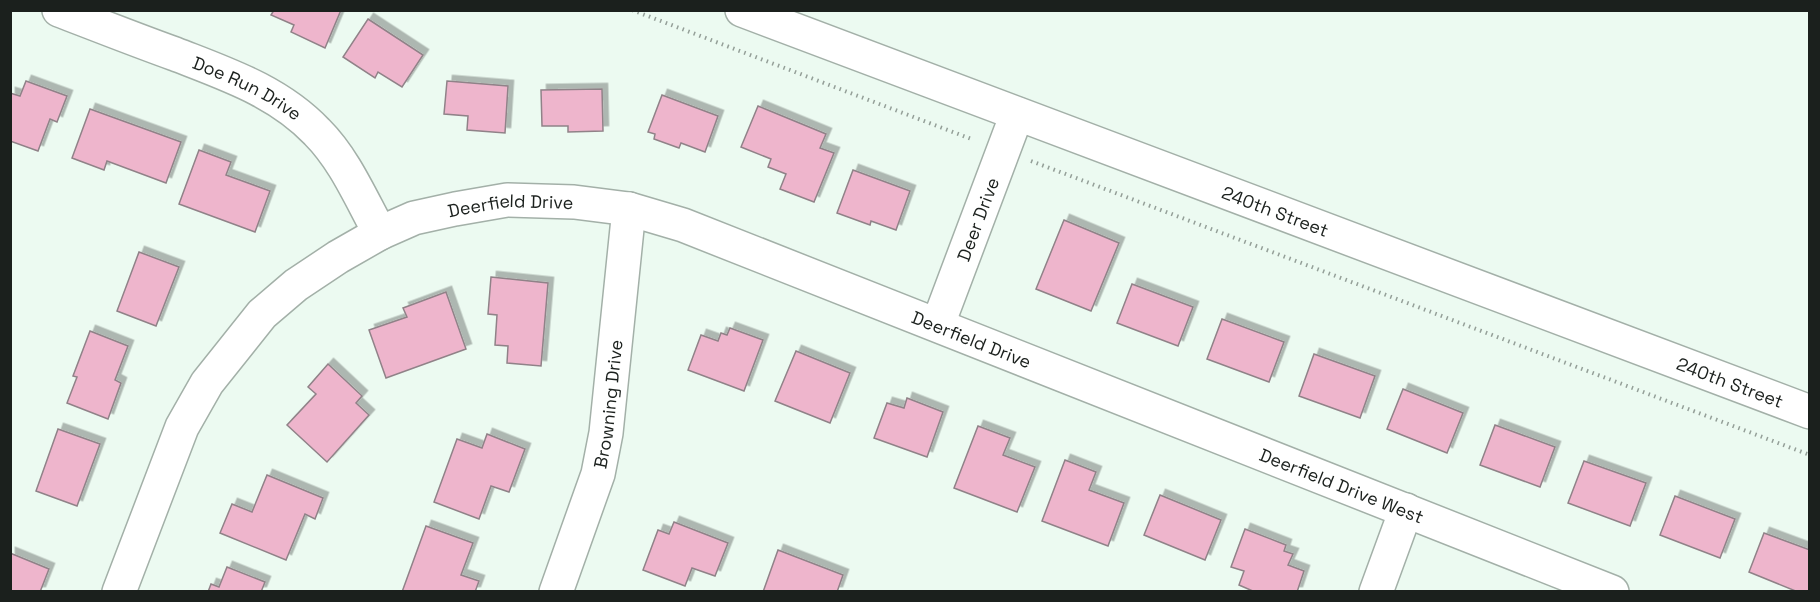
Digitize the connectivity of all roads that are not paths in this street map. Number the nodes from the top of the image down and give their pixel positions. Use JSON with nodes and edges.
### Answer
{"nodes":[{"id":1,"x":59,"y":10,"type":"edge"},
{"id":2,"x":742,"y":10,"type":"edge"},
{"id":3,"x":1017,"y":114,"type":"junction"},
{"id":4,"x":629,"y":209,"type":"junction"},
{"id":5,"x":380,"y":233,"type":"junction"},
{"id":6,"x":938,"y":324,"type":"junction"},
{"id":7,"x":1072,"y":378,"type":"joint"},
{"id":8,"x":1809,"y":412,"type":"edge"},
{"id":9,"x":1406,"y":510,"type":"junction"},
{"id":10,"x":119,"y":591,"type":"edge"},
{"id":11,"x":556,"y":591,"type":"edge"},
{"id":12,"x":1376,"y":591,"type":"edge"},
{"id":13,"x":1612,"y":591,"type":"edge"}],
"edges":[{"from":1,"to":5,"type":"street","name":"Doe Run Drive"},
{"from":2,"to":3,"type":"street","name":"240th Street"},
{"from":3,"to":6,"type":"street","name":"Deer Drive"},
{"from":3,"to":8,"type":"street","name":"240th Street"},
{"from":4,"to":5,"type":"street","name":"Deerfield Drive"},
{"from":4,"to":6,"type":"street","name":"Deerfield Drive"},
{"from":4,"to":11,"type":"street","name":"Browning Drive"},
{"from":5,"to":10,"type":"street","name":"Deerfield Drive"},
{"from":6,"to":7,"type":"street","name":"Deerfield Drive"},
{"from":7,"to":9,"type":"street","name":"Deerfield Drive West"},
{"from":9,"to":12,"type":"street"},
{"from":9,"to":13,"type":"street","name":"Deerfield Drive West"}]}
